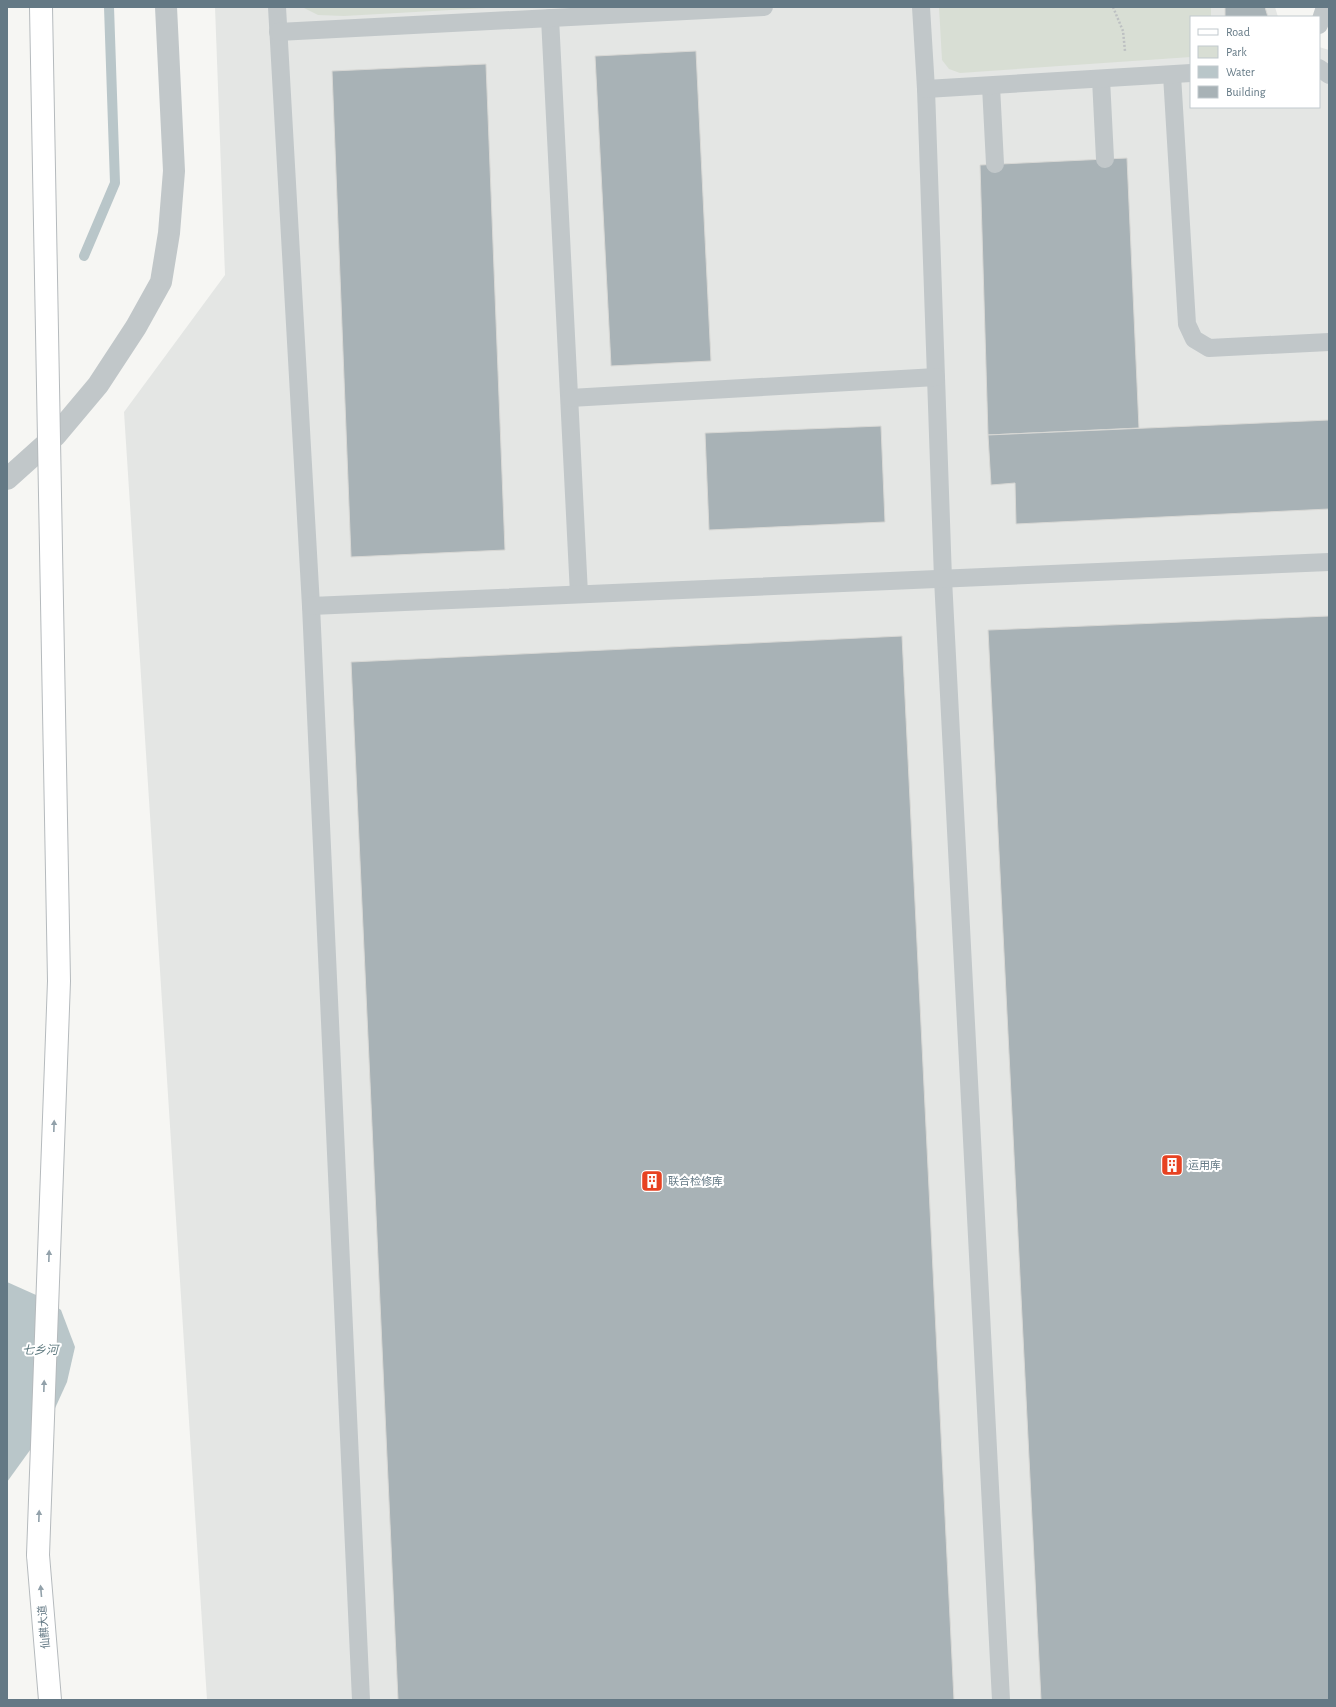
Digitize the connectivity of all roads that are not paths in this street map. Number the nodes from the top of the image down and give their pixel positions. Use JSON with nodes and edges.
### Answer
{"nodes":[{"id":1,"x":41,"y":7,"type":"edge"},
{"id":2,"x":166,"y":7,"type":"edge"},
{"id":3,"x":277,"y":7,"type":"edge"},
{"id":4,"x":764,"y":7,"type":"edge"},
{"id":5,"x":921,"y":7,"type":"edge"},
{"id":6,"x":1325,"y":7,"type":"edge"},
{"id":7,"x":550,"y":18,"type":"junction"},
{"id":8,"x":1320,"y":22,"type":"edge"},
{"id":9,"x":278,"y":32,"type":"junction"},
{"id":10,"x":1320,"y":69,"type":"edge"},
{"id":11,"x":1190,"y":73,"type":"edge"},
{"id":12,"x":1172,"y":75,"type":"junction"},
{"id":13,"x":1329,"y":75,"type":"edge"},
{"id":14,"x":1102,"y":79,"type":"junction"},
{"id":15,"x":991,"y":86,"type":"junction"},
{"id":16,"x":926,"y":89,"type":"junction"},
{"id":17,"x":1105,"y":159,"type":"dead end"},
{"id":18,"x":995,"y":164,"type":"dead end"},
{"id":19,"x":1329,"y":342,"type":"edge"},
{"id":20,"x":936,"y":377,"type":"junction"},
{"id":21,"x":570,"y":398,"type":"junction"},
{"id":22,"x":7,"y":480,"type":"edge"},
{"id":23,"x":1329,"y":562,"type":"edge"},
{"id":24,"x":943,"y":579,"type":"junction"},
{"id":25,"x":579,"y":594,"type":"junction"},
{"id":26,"x":311,"y":606,"type":"junction"},
{"id":27,"x":50,"y":1700,"type":"edge"},
{"id":28,"x":361,"y":1700,"type":"edge"},
{"id":29,"x":1001,"y":1700,"type":"edge"}],
"edges":[{"from":27,"to":1,"type":"main road","name":"仙麒大道","one_way":true,"bridge":true},
{"from":2,"to":22,"type":"street"},
{"from":3,"to":9,"type":"lane"},
{"from":4,"to":7,"type":"lane"},
{"from":5,"to":16,"type":"lane"},
{"from":6,"to":8,"type":"lane"},
{"from":7,"to":9,"type":"lane"},
{"from":7,"to":21,"type":"lane"},
{"from":9,"to":26,"type":"lane"},
{"from":10,"to":13,"type":"lane"},
{"from":11,"to":12,"type":"lane"},
{"from":12,"to":14,"type":"lane"},
{"from":12,"to":19,"type":"lane"},
{"from":14,"to":15,"type":"lane"},
{"from":14,"to":17,"type":"lane"},
{"from":15,"to":16,"type":"lane"},
{"from":15,"to":18,"type":"lane"},
{"from":16,"to":20,"type":"lane"},
{"from":20,"to":21,"type":"lane"},
{"from":20,"to":24,"type":"lane"},
{"from":21,"to":25,"type":"lane"},
{"from":23,"to":24,"type":"lane"},
{"from":24,"to":25,"type":"lane"},
{"from":24,"to":29,"type":"lane"},
{"from":25,"to":26,"type":"lane"},
{"from":26,"to":28,"type":"lane"}]}
